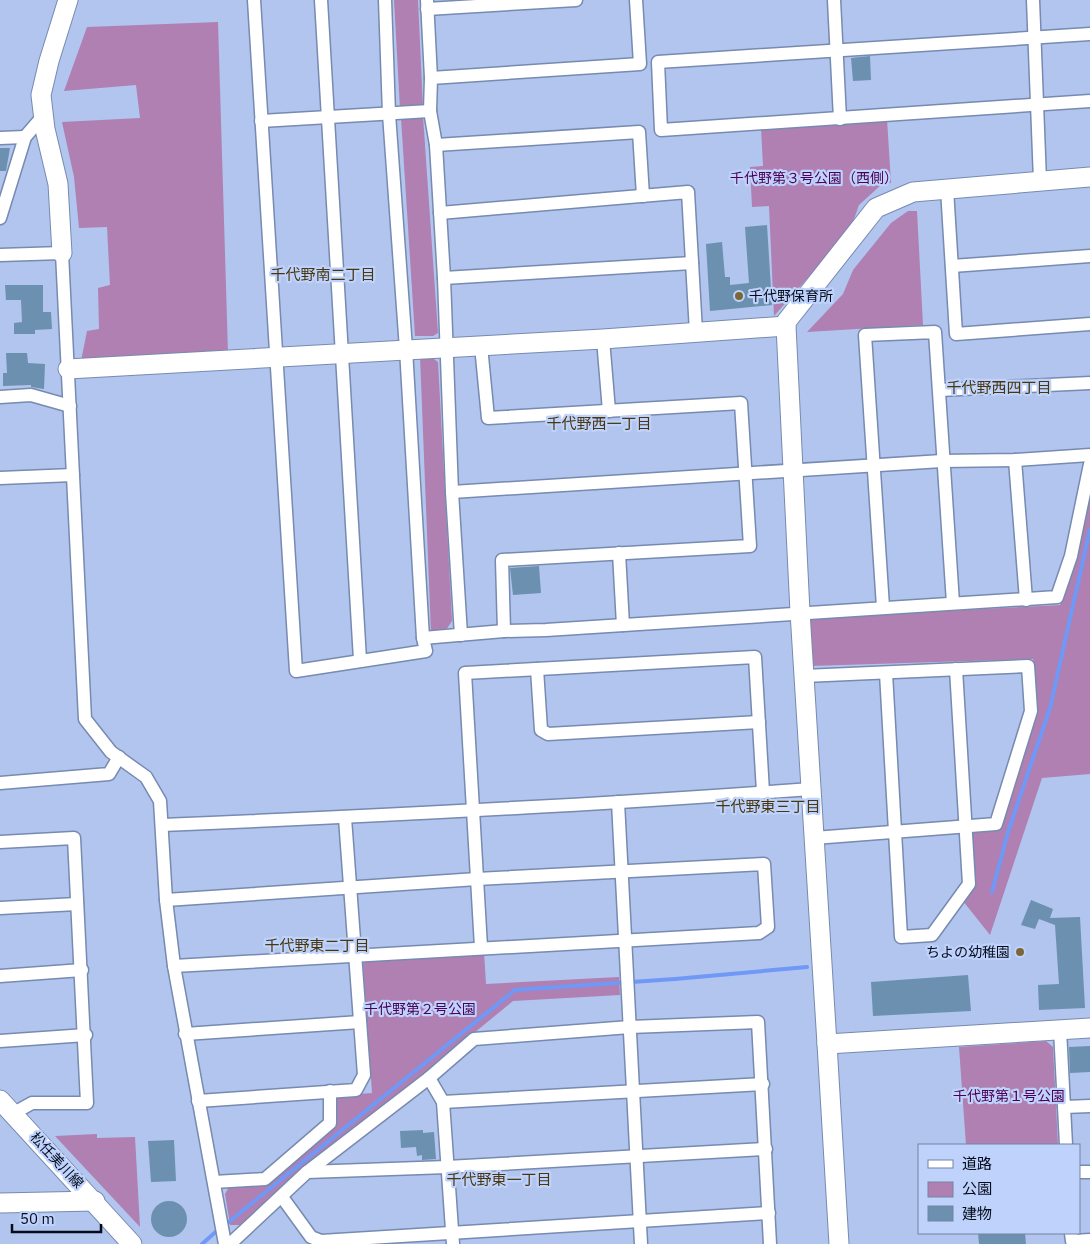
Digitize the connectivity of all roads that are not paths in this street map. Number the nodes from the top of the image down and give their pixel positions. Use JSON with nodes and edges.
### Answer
{"nodes":[{"id":1,"x":68,"y":0,"type":"edge"},
{"id":2,"x":254,"y":0,"type":"edge"},
{"id":3,"x":321,"y":0,"type":"edge"},
{"id":4,"x":384,"y":0,"type":"edge"},
{"id":5,"x":576,"y":0,"type":"edge"},
{"id":6,"x":636,"y":0,"type":"edge"},
{"id":7,"x":834,"y":0,"type":"edge"},
{"id":8,"x":1033,"y":0,"type":"edge"},
{"id":9,"x":427,"y":5,"type":"edge"},
{"id":10,"x":1090,"y":34,"type":"edge"},
{"id":11,"x":1035,"y":38,"type":"junction"},
{"id":12,"x":835,"y":52,"type":"junction"},
{"id":13,"x":431,"y":78,"type":"junction"},
{"id":14,"x":1090,"y":101,"type":"edge"},
{"id":15,"x":1039,"y":106,"type":"junction"},
{"id":16,"x":430,"y":111,"type":"junction"},
{"id":17,"x":389,"y":114,"type":"junction"},
{"id":18,"x":44,"y":115,"type":"junction"},
{"id":19,"x":327,"y":117,"type":"junction"},
{"id":20,"x":840,"y":119,"type":"junction"},
{"id":21,"x":262,"y":121,"type":"junction"},
{"id":22,"x":25,"y":137,"type":"junction"},
{"id":23,"x":0,"y":138,"type":"edge"},
{"id":24,"x":436,"y":145,"type":"junction"},
{"id":25,"x":1090,"y":177,"type":"edge"},
{"id":26,"x":1040,"y":180,"type":"junction"},
{"id":27,"x":948,"y":189,"type":"junction"},
{"id":28,"x":643,"y":196,"type":"junction"},
{"id":29,"x":440,"y":213,"type":"junction"},
{"id":30,"x":0,"y":218,"type":"edge"},
{"id":31,"x":62,"y":253,"type":"junction"},
{"id":32,"x":0,"y":255,"type":"edge"},
{"id":33,"x":1090,"y":256,"type":"edge"},
{"id":34,"x":692,"y":263,"type":"junction"},
{"id":35,"x":952,"y":266,"type":"junction"},
{"id":36,"x":444,"y":278,"type":"junction"},
{"id":37,"x":1090,"y":324,"type":"edge"},
{"id":38,"x":786,"y":326,"type":"junction"},
{"id":39,"x":696,"y":332,"type":"junction"},
{"id":40,"x":603,"y":339,"type":"junction"},
{"id":41,"x":481,"y":346,"type":"junction"},
{"id":42,"x":446,"y":347,"type":"junction"},
{"id":43,"x":406,"y":349,"type":"junction"},
{"id":44,"x":341,"y":354,"type":"junction"},
{"id":45,"x":276,"y":358,"type":"junction"},
{"id":46,"x":68,"y":369,"type":"junction"},
{"id":47,"x":1090,"y":383,"type":"edge"},
{"id":48,"x":940,"y":390,"type":"junction"},
{"id":49,"x":0,"y":397,"type":"edge"},
{"id":50,"x":70,"y":406,"type":"junction"},
{"id":51,"x":609,"y":411,"type":"junction"},
{"id":52,"x":1090,"y":455,"type":"edge"},
{"id":53,"x":1016,"y":460,"type":"junction"},
{"id":54,"x":942,"y":461,"type":"junction"},
{"id":55,"x":1090,"y":464,"type":"edge"},
{"id":56,"x":873,"y":465,"type":"junction"},
{"id":57,"x":794,"y":470,"type":"junction"},
{"id":58,"x":746,"y":474,"type":"junction"},
{"id":59,"x":72,"y":475,"type":"junction"},
{"id":60,"x":0,"y":478,"type":"edge"},
{"id":61,"x":452,"y":492,"type":"junction"},
{"id":62,"x":619,"y":553,"type":"junction"},
{"id":63,"x":1026,"y":600,"type":"junction"},
{"id":64,"x":953,"y":603,"type":"junction"},
{"id":65,"x":883,"y":607,"type":"junction"},
{"id":66,"x":800,"y":612,"type":"junction"},
{"id":67,"x":623,"y":625,"type":"junction"},
{"id":68,"x":504,"y":631,"type":"junction"},
{"id":69,"x":461,"y":634,"type":"junction"},
{"id":70,"x":423,"y":638,"type":"junction"},
{"id":71,"x":360,"y":660,"type":"junction"},
{"id":72,"x":537,"y":669,"type":"junction"},
{"id":73,"x":956,"y":669,"type":"junction"},
{"id":74,"x":886,"y":673,"type":"junction"},
{"id":75,"x":804,"y":676,"type":"junction"},
{"id":76,"x":759,"y":722,"type":"junction"},
{"id":77,"x":118,"y":757,"type":"junction"},
{"id":78,"x":0,"y":783,"type":"edge"},
{"id":79,"x":811,"y":789,"type":"junction"},
{"id":80,"x":762,"y":792,"type":"junction"},
{"id":81,"x":618,"y":802,"type":"junction"},
{"id":82,"x":473,"y":810,"type":"junction"},
{"id":83,"x":345,"y":818,"type":"junction"},
{"id":84,"x":162,"y":824,"type":"junction"},
{"id":85,"x":965,"y":826,"type":"junction"},
{"id":86,"x":896,"y":832,"type":"junction"},
{"id":87,"x":814,"y":838,"type":"junction"},
{"id":88,"x":0,"y":842,"type":"edge"},
{"id":89,"x":624,"y":871,"type":"junction"},
{"id":90,"x":477,"y":879,"type":"junction"},
{"id":91,"x":352,"y":887,"type":"junction"},
{"id":92,"x":166,"y":900,"type":"junction"},
{"id":93,"x":77,"y":904,"type":"junction"},
{"id":94,"x":0,"y":908,"type":"edge"},
{"id":95,"x":627,"y":941,"type":"junction"},
{"id":96,"x":481,"y":947,"type":"junction"},
{"id":97,"x":356,"y":956,"type":"junction"},
{"id":98,"x":174,"y":966,"type":"junction"},
{"id":99,"x":82,"y":970,"type":"junction"},
{"id":100,"x":0,"y":976,"type":"edge"},
{"id":101,"x":360,"y":1022,"type":"junction"},
{"id":102,"x":630,"y":1027,"type":"junction"},
{"id":103,"x":1090,"y":1028,"type":"edge"},
{"id":104,"x":1060,"y":1030,"type":"junction"},
{"id":105,"x":185,"y":1034,"type":"junction"},
{"id":106,"x":86,"y":1035,"type":"junction"},
{"id":107,"x":0,"y":1041,"type":"edge"},
{"id":108,"x":827,"y":1044,"type":"junction"},
{"id":109,"x":429,"y":1078,"type":"junction"},
{"id":110,"x":763,"y":1084,"type":"junction"},
{"id":111,"x":330,"y":1092,"type":"junction"},
{"id":112,"x":633,"y":1092,"type":"junction"},
{"id":113,"x":0,"y":1100,"type":"edge"},
{"id":114,"x":198,"y":1101,"type":"junction"},
{"id":115,"x":443,"y":1102,"type":"junction"},
{"id":116,"x":1090,"y":1106,"type":"edge"},
{"id":117,"x":1064,"y":1107,"type":"junction"},
{"id":118,"x":14,"y":1113,"type":"junction"},
{"id":119,"x":1066,"y":1144,"type":"edge"},
{"id":120,"x":766,"y":1149,"type":"junction"},
{"id":121,"x":636,"y":1156,"type":"junction"},
{"id":122,"x":447,"y":1167,"type":"junction"},
{"id":123,"x":307,"y":1172,"type":"junction"},
{"id":124,"x":214,"y":1182,"type":"junction"},
{"id":125,"x":282,"y":1197,"type":"junction"},
{"id":126,"x":95,"y":1202,"type":"junction"},
{"id":127,"x":0,"y":1203,"type":"edge"},
{"id":128,"x":769,"y":1214,"type":"junction"},
{"id":129,"x":640,"y":1222,"type":"junction"},
{"id":130,"x":1072,"y":1234,"type":"edge"},
{"id":131,"x":452,"y":1239,"type":"edge"},
{"id":132,"x":1090,"y":1240,"type":"edge"},
{"id":133,"x":226,"y":1242,"type":"edge"},
{"id":134,"x":132,"y":1244,"type":"edge"},
{"id":135,"x":641,"y":1244,"type":"edge"},
{"id":136,"x":770,"y":1244,"type":"edge"},
{"id":137,"x":839,"y":1244,"type":"edge"}],
"edges":[{"from":1,"to":18,"type":"street"},
{"from":2,"to":21,"type":"street"},
{"from":3,"to":19,"type":"street"},
{"from":4,"to":17,"type":"street"},
{"from":5,"to":9,"type":"street"},
{"from":6,"to":13,"type":"street"},
{"from":7,"to":12,"type":"street"},
{"from":8,"to":11,"type":"street"},
{"from":9,"to":13,"type":"street"},
{"from":10,"to":11,"type":"street"},
{"from":11,"to":12,"type":"street"},
{"from":11,"to":15,"type":"street"},
{"from":12,"to":20,"type":"street"},
{"from":12,"to":20,"type":"street"},
{"from":13,"to":16,"type":"street"},
{"from":14,"to":15,"type":"street"},
{"from":15,"to":20,"type":"street"},
{"from":15,"to":26,"type":"street"},
{"from":16,"to":17,"type":"street"},
{"from":16,"to":24,"type":"street"},
{"from":17,"to":19,"type":"street"},
{"from":17,"to":43,"type":"street"},
{"from":18,"to":22,"type":"street"},
{"from":18,"to":31,"type":"street"},
{"from":19,"to":21,"type":"street"},
{"from":19,"to":44,"type":"street"},
{"from":21,"to":45,"type":"street"},
{"from":22,"to":23,"type":"street"},
{"from":22,"to":30,"type":"street"},
{"from":24,"to":28,"type":"street"},
{"from":24,"to":29,"type":"street"},
{"from":25,"to":26,"type":"street"},
{"from":26,"to":27,"type":"street"},
{"from":27,"to":35,"type":"street"},
{"from":27,"to":38,"type":"street"},
{"from":28,"to":29,"type":"street"},
{"from":28,"to":34,"type":"street"},
{"from":29,"to":36,"type":"street"},
{"from":31,"to":32,"type":"street"},
{"from":31,"to":46,"type":"street"},
{"from":33,"to":35,"type":"street"},
{"from":34,"to":36,"type":"street"},
{"from":34,"to":39,"type":"street"},
{"from":35,"to":37,"type":"street"},
{"from":36,"to":42,"type":"street"},
{"from":38,"to":39,"type":"street"},
{"from":38,"to":57,"type":"street"},
{"from":39,"to":40,"type":"street"},
{"from":40,"to":41,"type":"street"},
{"from":40,"to":51,"type":"street"},
{"from":41,"to":42,"type":"street"},
{"from":41,"to":51,"type":"street"},
{"from":42,"to":43,"type":"street"},
{"from":42,"to":61,"type":"street"},
{"from":43,"to":44,"type":"street"},
{"from":43,"to":70,"type":"street"},
{"from":44,"to":45,"type":"street"},
{"from":44,"to":71,"type":"street"},
{"from":45,"to":46,"type":"street"},
{"from":45,"to":71,"type":"street"},
{"from":46,"to":50,"type":"street"},
{"from":47,"to":48,"type":"street"},
{"from":48,"to":54,"type":"street"},
{"from":48,"to":56,"type":"street"},
{"from":49,"to":50,"type":"street"},
{"from":50,"to":59,"type":"street"},
{"from":51,"to":58,"type":"street"},
{"from":52,"to":53,"type":"street"},
{"from":53,"to":54,"type":"street"},
{"from":53,"to":63,"type":"street"},
{"from":54,"to":56,"type":"street"},
{"from":54,"to":64,"type":"street"},
{"from":55,"to":63,"type":"street"},
{"from":56,"to":57,"type":"street"},
{"from":56,"to":65,"type":"street"},
{"from":57,"to":58,"type":"street"},
{"from":57,"to":66,"type":"street"},
{"from":58,"to":61,"type":"street"},
{"from":58,"to":62,"type":"street"},
{"from":59,"to":60,"type":"street"},
{"from":59,"to":77,"type":"street"},
{"from":61,"to":69,"type":"street"},
{"from":62,"to":67,"type":"street"},
{"from":62,"to":68,"type":"street"},
{"from":63,"to":64,"type":"street"},
{"from":64,"to":65,"type":"street"},
{"from":65,"to":66,"type":"street"},
{"from":66,"to":67,"type":"street"},
{"from":66,"to":75,"type":"street"},
{"from":67,"to":68,"type":"street"},
{"from":68,"to":69,"type":"street"},
{"from":69,"to":70,"type":"street"},
{"from":70,"to":71,"type":"street"},
{"from":72,"to":76,"type":"street"},
{"from":72,"to":76,"type":"street"},
{"from":72,"to":82,"type":"street"},
{"from":73,"to":74,"type":"street"},
{"from":73,"to":85,"type":"street"},
{"from":73,"to":85,"type":"street"},
{"from":74,"to":75,"type":"street"},
{"from":74,"to":86,"type":"street"},
{"from":75,"to":79,"type":"street"},
{"from":76,"to":80,"type":"street"},
{"from":77,"to":78,"type":"street"},
{"from":77,"to":84,"type":"street"},
{"from":79,"to":80,"type":"street"},
{"from":79,"to":87,"type":"street"},
{"from":80,"to":81,"type":"street"},
{"from":81,"to":82,"type":"street"},
{"from":81,"to":89,"type":"street"},
{"from":82,"to":83,"type":"street"},
{"from":82,"to":90,"type":"street"},
{"from":83,"to":84,"type":"street"},
{"from":83,"to":91,"type":"street"},
{"from":84,"to":92,"type":"street"},
{"from":85,"to":86,"type":"street"},
{"from":85,"to":86,"type":"street"},
{"from":86,"to":87,"type":"street"},
{"from":87,"to":108,"type":"street"},
{"from":88,"to":93,"type":"street"},
{"from":89,"to":90,"type":"street"},
{"from":89,"to":95,"type":"street"},
{"from":89,"to":95,"type":"street"},
{"from":90,"to":91,"type":"street"},
{"from":90,"to":96,"type":"street"},
{"from":91,"to":92,"type":"street"},
{"from":91,"to":97,"type":"street"},
{"from":92,"to":98,"type":"street"},
{"from":93,"to":94,"type":"street"},
{"from":93,"to":99,"type":"street"},
{"from":95,"to":96,"type":"street"},
{"from":95,"to":102,"type":"street"},
{"from":96,"to":97,"type":"street"},
{"from":97,"to":98,"type":"street"},
{"from":97,"to":101,"type":"street"},
{"from":98,"to":105,"type":"street"},
{"from":99,"to":100,"type":"street"},
{"from":99,"to":106,"type":"street"},
{"from":101,"to":105,"type":"street"},
{"from":101,"to":111,"type":"street"},
{"from":102,"to":109,"type":"street"},
{"from":102,"to":110,"type":"street"},
{"from":102,"to":112,"type":"street"},
{"from":103,"to":104,"type":"street"},
{"from":104,"to":108,"type":"street"},
{"from":104,"to":117,"type":"street"},
{"from":105,"to":114,"type":"street"},
{"from":106,"to":107,"type":"street"},
{"from":106,"to":118,"type":"street"},
{"from":108,"to":137,"type":"street"},
{"from":109,"to":115,"type":"street"},
{"from":109,"to":123,"type":"street"},
{"from":110,"to":112,"type":"street"},
{"from":110,"to":120,"type":"street"},
{"from":111,"to":114,"type":"street"},
{"from":111,"to":124,"type":"street"},
{"from":112,"to":115,"type":"street"},
{"from":112,"to":121,"type":"street"},
{"from":113,"to":118,"type":"street","name":"松任美川線"},
{"from":114,"to":124,"type":"street"},
{"from":115,"to":122,"type":"street"},
{"from":116,"to":117,"type":"street"},
{"from":117,"to":119,"type":"street"},
{"from":118,"to":126,"type":"street","name":"松任美川線"},
{"from":120,"to":121,"type":"street"},
{"from":120,"to":128,"type":"street"},
{"from":121,"to":122,"type":"street"},
{"from":121,"to":129,"type":"street"},
{"from":122,"to":123,"type":"street"},
{"from":122,"to":131,"type":"street"},
{"from":123,"to":125,"type":"street"},
{"from":124,"to":133,"type":"street"},
{"from":125,"to":131,"type":"street"},
{"from":125,"to":133,"type":"street"},
{"from":126,"to":127,"type":"street"},
{"from":126,"to":134,"type":"street","name":"松任美川線"},
{"from":128,"to":129,"type":"street"},
{"from":128,"to":136,"type":"street"},
{"from":129,"to":131,"type":"street"},
{"from":129,"to":135,"type":"street"},
{"from":130,"to":132,"type":"street"}]}
